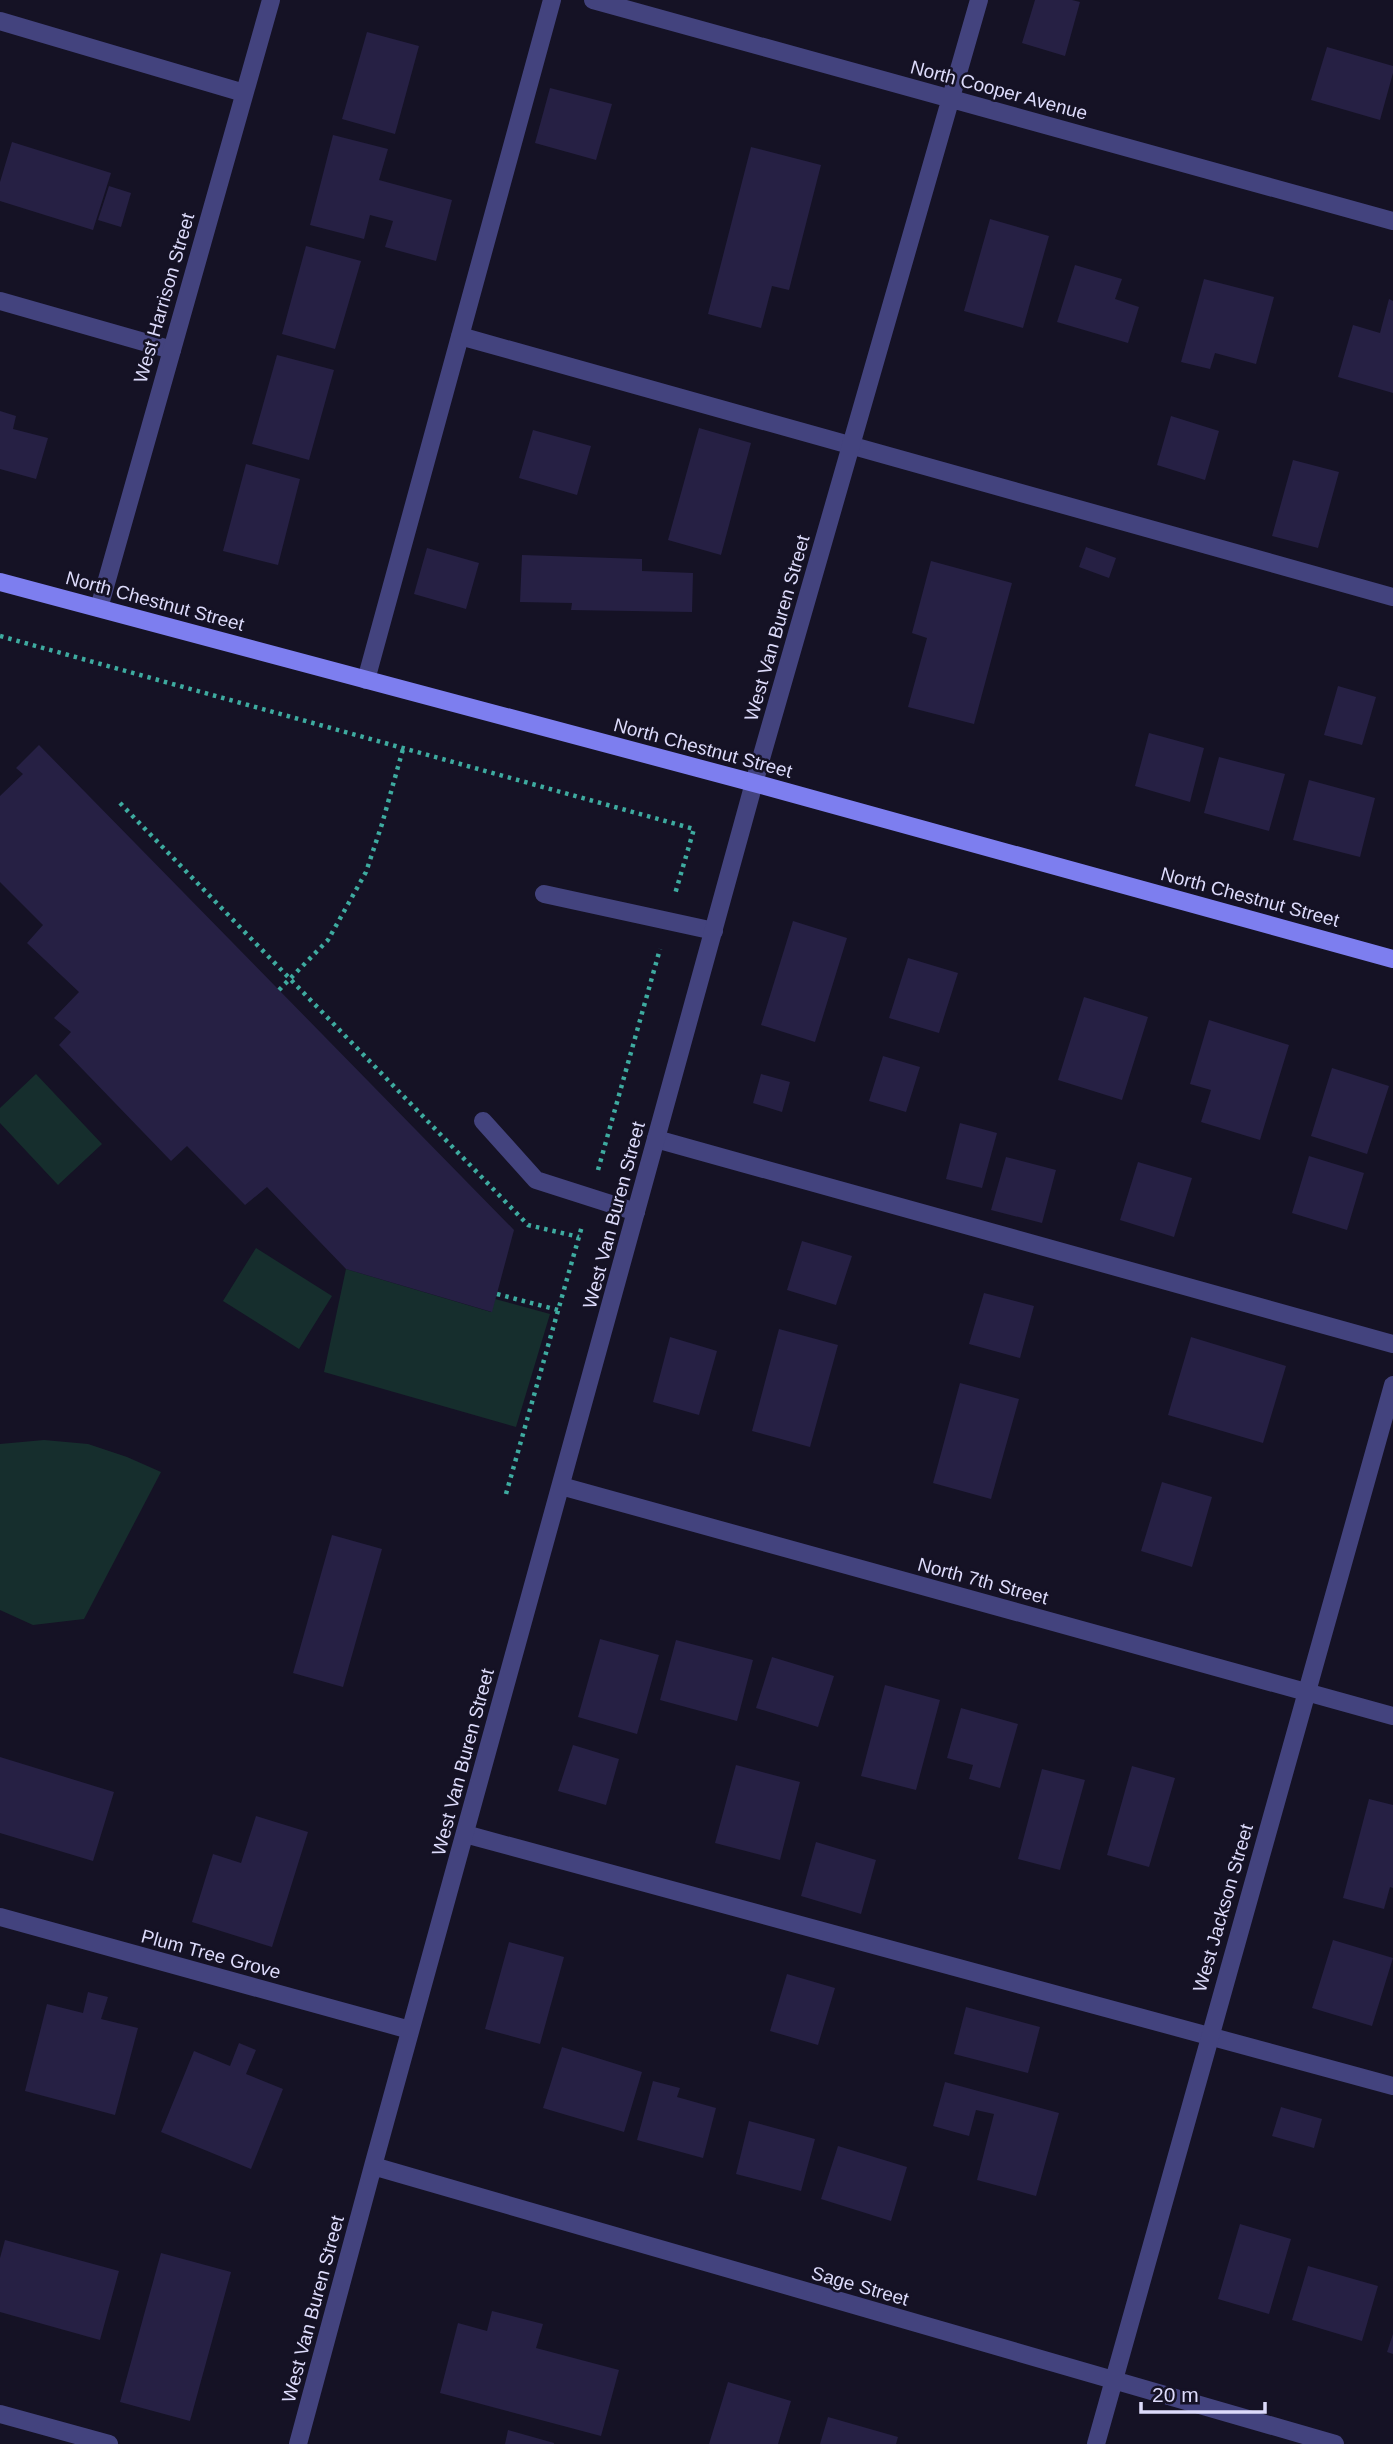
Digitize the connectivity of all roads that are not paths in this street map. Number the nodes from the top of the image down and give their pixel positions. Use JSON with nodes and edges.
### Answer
{"nodes":[{"id":1,"x":271,"y":0,"type":"edge"},
{"id":2,"x":552,"y":0,"type":"edge"},
{"id":3,"x":593,"y":0,"type":"edge"},
{"id":4,"x":979,"y":0,"type":"edge"},
{"id":5,"x":0,"y":21,"type":"edge"},
{"id":6,"x":244,"y":93,"type":"junction"},
{"id":7,"x":951,"y":99,"type":"junction"},
{"id":8,"x":1393,"y":222,"type":"edge"},
{"id":9,"x":0,"y":301,"type":"edge"},
{"id":10,"x":460,"y":336,"type":"junction"},
{"id":11,"x":172,"y":350,"type":"junction"},
{"id":12,"x":852,"y":446,"type":"junction"},
{"id":13,"x":0,"y":582,"type":"edge"},
{"id":14,"x":1393,"y":597,"type":"edge"},
{"id":15,"x":99,"y":608,"type":"junction"},
{"id":16,"x":366,"y":680,"type":"junction"},
{"id":17,"x":754,"y":783,"type":"junction"},
{"id":18,"x":544,"y":894,"type":"dead end"},
{"id":19,"x":714,"y":931,"type":"junction"},
{"id":20,"x":1393,"y":959,"type":"edge"},
{"id":21,"x":483,"y":1121,"type":"dead end"},
{"id":22,"x":656,"y":1139,"type":"junction"},
{"id":23,"x":636,"y":1212,"type":"junction"},
{"id":24,"x":1393,"y":1344,"type":"edge"},
{"id":25,"x":1393,"y":1385,"type":"edge"},
{"id":26,"x":561,"y":1486,"type":"junction"},
{"id":27,"x":1306,"y":1692,"type":"junction"},
{"id":28,"x":1393,"y":1716,"type":"edge"},
{"id":29,"x":465,"y":1834,"type":"junction"},
{"id":30,"x":0,"y":1917,"type":"edge"},
{"id":31,"x":410,"y":2030,"type":"junction"},
{"id":32,"x":1209,"y":2035,"type":"junction"},
{"id":33,"x":1393,"y":2087,"type":"edge"},
{"id":34,"x":373,"y":2166,"type":"junction"},
{"id":35,"x":1113,"y":2381,"type":"junction"},
{"id":36,"x":0,"y":2414,"type":"edge"},
{"id":37,"x":109,"y":2444,"type":"edge"},
{"id":38,"x":298,"y":2444,"type":"edge"},
{"id":39,"x":1096,"y":2444,"type":"edge"},
{"id":40,"x":1335,"y":2444,"type":"edge"}],
"edges":[{"from":1,"to":6,"type":"street","name":"West Harrison Street"},
{"from":2,"to":10,"type":"street"},
{"from":3,"to":7,"type":"street","name":"North Cooper Avenue"},
{"from":4,"to":7,"type":"street","name":"West Van Buren Street"},
{"from":5,"to":6,"type":"street"},
{"from":6,"to":11,"type":"street","name":"West Harrison Street"},
{"from":7,"to":8,"type":"street","name":"North Cooper Avenue"},
{"from":7,"to":12,"type":"street","name":"West Van Buren Street"},
{"from":9,"to":11,"type":"street"},
{"from":10,"to":12,"type":"street"},
{"from":10,"to":16,"type":"street"},
{"from":11,"to":15,"type":"street","name":"West Harrison Street"},
{"from":12,"to":14,"type":"street"},
{"from":12,"to":17,"type":"street","name":"West Van Buren Street"},
{"from":13,"to":15,"type":"main road","name":"North Chestnut Street"},
{"from":15,"to":16,"type":"main road","name":"North Chestnut Street"},
{"from":16,"to":17,"type":"main road","name":"North Chestnut Street"},
{"from":17,"to":19,"type":"street","name":"West Van Buren Street"},
{"from":17,"to":20,"type":"main road","name":"North Chestnut Street"},
{"from":18,"to":19,"type":"street"},
{"from":19,"to":22,"type":"street","name":"West Van Buren Street"},
{"from":21,"to":23,"type":"street"},
{"from":22,"to":23,"type":"street","name":"West Van Buren Street"},
{"from":22,"to":24,"type":"street"},
{"from":23,"to":26,"type":"street","name":"West Van Buren Street"},
{"from":25,"to":27,"type":"street","name":"West Jackson Street"},
{"from":26,"to":27,"type":"street","name":"North 7th Street"},
{"from":26,"to":29,"type":"street","name":"West Van Buren Street"},
{"from":27,"to":28,"type":"street","name":"North 7th Street"},
{"from":27,"to":32,"type":"street","name":"West Jackson Street"},
{"from":29,"to":31,"type":"street","name":"West Van Buren Street"},
{"from":29,"to":32,"type":"street"},
{"from":30,"to":31,"type":"street","name":"Plum Tree Grove"},
{"from":31,"to":34,"type":"street","name":"West Van Buren Street"},
{"from":32,"to":33,"type":"street"},
{"from":32,"to":35,"type":"street","name":"West Jackson Street"},
{"from":34,"to":35,"type":"street","name":"Sage Street"},
{"from":34,"to":38,"type":"street","name":"West Van Buren Street"},
{"from":35,"to":39,"type":"street","name":"West Jackson Street"},
{"from":35,"to":40,"type":"street","name":"Sage Street"},
{"from":36,"to":37,"type":"street"}]}
